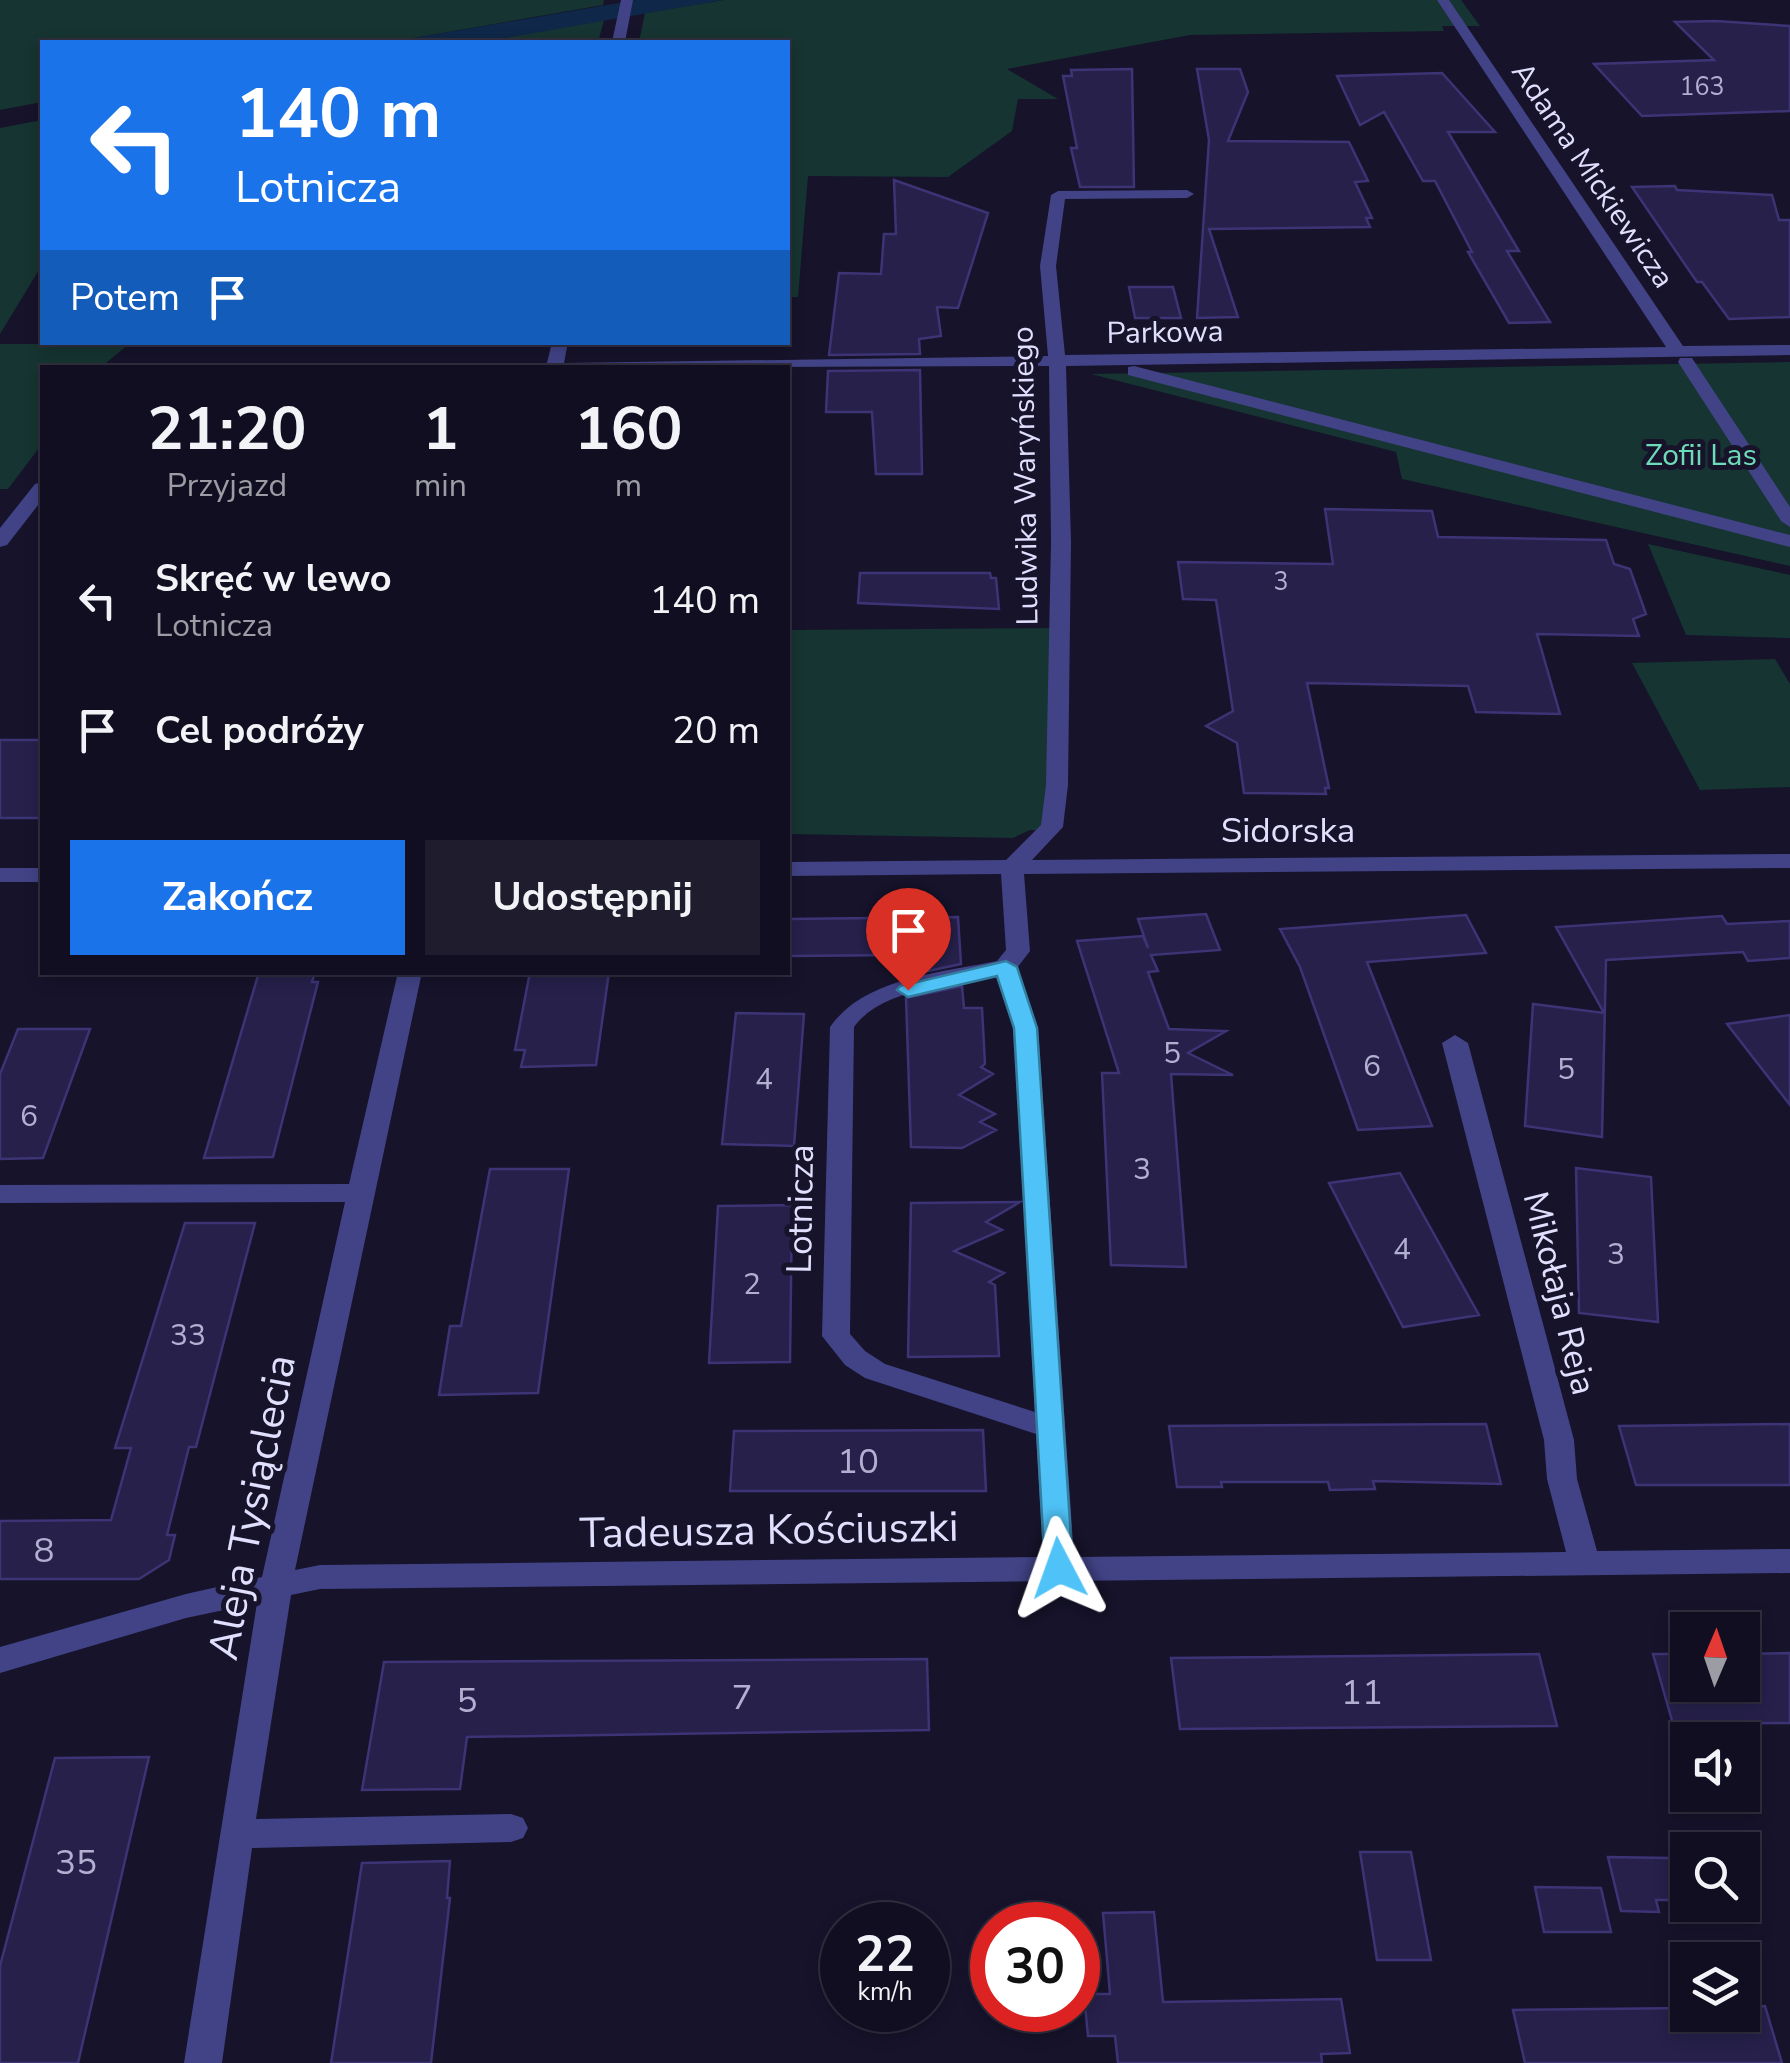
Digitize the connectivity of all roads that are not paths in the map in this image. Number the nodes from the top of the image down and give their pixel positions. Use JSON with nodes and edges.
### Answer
{"nodes":[{"id":1,"x":627,"y":0,"type":"edge"},
{"id":2,"x":1443,"y":0,"type":"edge"},
{"id":3,"x":619,"y":38,"type":"edge"},
{"id":4,"x":1187,"y":194,"type":"dead end"},
{"id":5,"x":1790,"y":350,"type":"edge"},
{"id":6,"x":1682,"y":357,"type":"junction"},
{"id":7,"x":1057,"y":361,"type":"junction"},
{"id":8,"x":722,"y":365,"type":"edge"},
{"id":9,"x":1134,"y":371,"type":"dead end"},
{"id":10,"x":40,"y":491,"type":"edge"},
{"id":11,"x":1790,"y":521,"type":"edge"},
{"id":12,"x":0,"y":541,"type":"edge"},
{"id":13,"x":1790,"y":541,"type":"edge"},
{"id":14,"x":1790,"y":861,"type":"edge"},
{"id":15,"x":1012,"y":868,"type":"junction"},
{"id":16,"x":790,"y":869,"type":"edge"},
{"id":17,"x":40,"y":874,"type":"edge"},
{"id":18,"x":0,"y":875,"type":"edge"},
{"id":19,"x":1006,"y":967,"type":"junction"},
{"id":20,"x":409,"y":975,"type":"edge"},
{"id":21,"x":1455,"y":1043,"type":"dead end"},
{"id":22,"x":360,"y":1193,"type":"junction"},
{"id":23,"x":0,"y":1194,"type":"edge"},
{"id":24,"x":1050,"y":1428,"type":"junction"},
{"id":25,"x":1790,"y":1561,"type":"edge"},
{"id":26,"x":1585,"y":1563,"type":"junction"},
{"id":27,"x":1059,"y":1568,"type":"junction"},
{"id":28,"x":277,"y":1584,"type":"junction"},
{"id":29,"x":0,"y":1660,"type":"edge"},
{"id":30,"x":511,"y":1828,"type":"dead end"},
{"id":31,"x":237,"y":1834,"type":"junction"},
{"id":32,"x":203,"y":2063,"type":"edge"}],
"edges":[{"from":1,"to":3,"type":"street"},
{"from":2,"to":6,"type":"street","name":"Adama Mickiewicza"},
{"from":4,"to":7,"type":"street","name":"Ludwika Waryńskiego"},
{"from":5,"to":6,"type":"street","name":"Parkowa"},
{"from":6,"to":7,"type":"street","name":"Parkowa"},
{"from":6,"to":11,"type":"street","name":"Adama Mickiewicza"},
{"from":7,"to":8,"type":"street","name":"Parkowa"},
{"from":7,"to":15,"type":"street","name":"Ludwika Waryńskiego"},
{"from":9,"to":13,"type":"street"},
{"from":10,"to":12,"type":"street"},
{"from":14,"to":15,"type":"street","name":"Sidorska"},
{"from":15,"to":16,"type":"street","name":"Sidorska"},
{"from":15,"to":19,"type":"street"},
{"from":17,"to":18,"type":"street"},
{"from":19,"to":24,"type":"street"},
{"from":19,"to":24,"type":"street","name":"Lotnicza"},
{"from":20,"to":22,"type":"street","name":"Aleja Tysiąclecia"},
{"from":21,"to":26,"type":"street","name":"Mikołaja Reja"},
{"from":22,"to":23,"type":"street"},
{"from":22,"to":28,"type":"street","name":"Aleja Tysiąclecia"},
{"from":24,"to":27,"type":"street"},
{"from":25,"to":26,"type":"street","name":"Tadeusza Kościuszki"},
{"from":26,"to":27,"type":"street","name":"Tadeusza Kościuszki"},
{"from":27,"to":28,"type":"street","name":"Tadeusza Kościuszki"},
{"from":28,"to":29,"type":"street","name":"Tadeusza Kościuszki"},
{"from":28,"to":31,"type":"street","name":"Aleja Tysiąclecia"},
{"from":30,"to":31,"type":"street"},
{"from":31,"to":32,"type":"street","name":"Aleja Tysiąclecia"}]}
